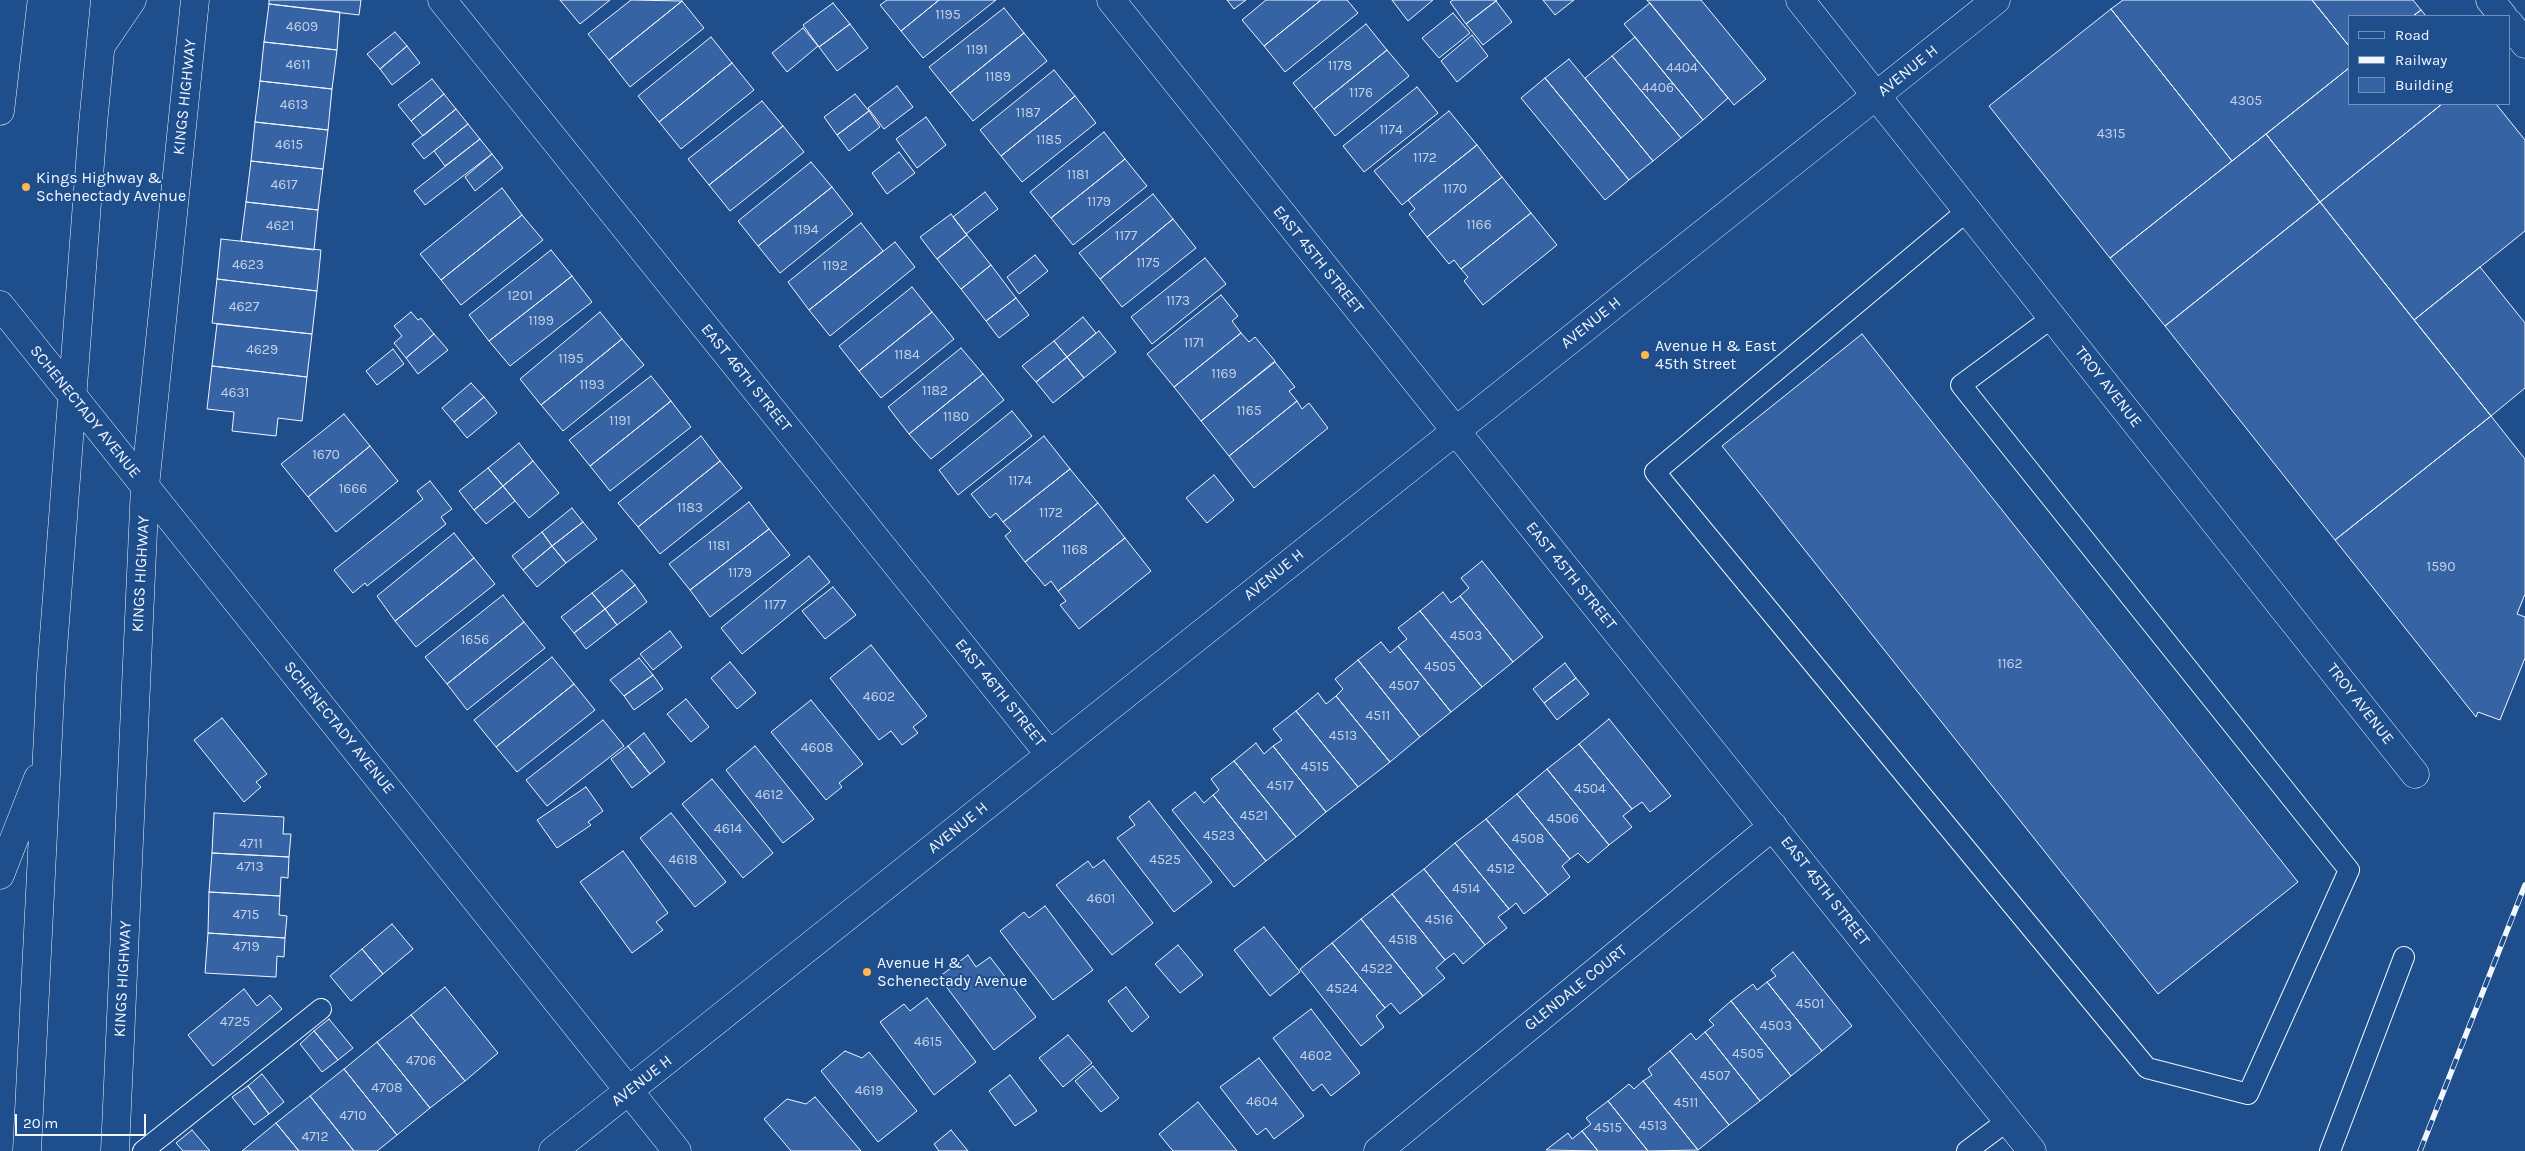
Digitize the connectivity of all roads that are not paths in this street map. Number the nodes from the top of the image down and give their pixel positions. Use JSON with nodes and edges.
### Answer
{"nodes":[{"id":1,"x":13,"y":0,"type":"edge"},
{"id":2,"x":105,"y":0,"type":"edge"},
{"id":3,"x":132,"y":0,"type":"edge"},
{"id":4,"x":195,"y":0,"type":"edge"},
{"id":5,"x":442,"y":0,"type":"edge"},
{"id":6,"x":1111,"y":0,"type":"edge"},
{"id":7,"x":1800,"y":0,"type":"edge"},
{"id":8,"x":1996,"y":0,"type":"edge"},
{"id":9,"x":2490,"y":0,"type":"edge"},
{"id":10,"x":2502,"y":15,"type":"edge"},
{"id":11,"x":2510,"y":24,"type":"edge"},
{"id":12,"x":2525,"y":44,"type":"edge"},
{"id":13,"x":100,"y":47,"type":"junction"},
{"id":14,"x":1877,"y":96,"type":"junction"},
{"id":15,"x":0,"y":111,"type":"edge"},
{"id":16,"x":1968,"y":211,"type":"junction"},
{"id":17,"x":0,"y":305,"type":"edge"},
{"id":18,"x":2053,"y":317,"type":"junction"},
{"id":19,"x":73,"y":396,"type":"junction"},
{"id":20,"x":1454,"y":431,"type":"junction"},
{"id":21,"x":145,"y":486,"type":"junction"},
{"id":22,"x":1050,"y":755,"type":"junction"},
{"id":23,"x":47,"y":756,"type":"junction"},
{"id":24,"x":2415,"y":774,"type":"dead end"},
{"id":25,"x":1773,"y":826,"type":"junction"},
{"id":26,"x":0,"y":875,"type":"edge"},
{"id":27,"x":2404,"y":957,"type":"dead end"},
{"id":28,"x":321,"y":1009,"type":"dead end"},
{"id":29,"x":629,"y":1091,"type":"junction"},
{"id":30,"x":2007,"y":1121,"type":"junction"},
{"id":31,"x":27,"y":1151,"type":"edge"},
{"id":32,"x":115,"y":1151,"type":"edge"},
{"id":33,"x":143,"y":1151,"type":"edge"},
{"id":34,"x":553,"y":1151,"type":"edge"},
{"id":35,"x":677,"y":1151,"type":"edge"},
{"id":36,"x":1378,"y":1151,"type":"edge"},
{"id":37,"x":1967,"y":1151,"type":"edge"},
{"id":38,"x":2032,"y":1151,"type":"edge"},
{"id":39,"x":2330,"y":1151,"type":"edge"}],
"edges":[{"from":1,"to":15,"type":"street"},
{"from":2,"to":13,"type":"street"},
{"from":3,"to":13,"type":"street"},
{"from":4,"to":21,"type":"street","name":"KINGS HIGHWAY"},
{"from":5,"to":22,"type":"street","name":"EAST 46TH STREET"},
{"from":6,"to":20,"type":"street","name":"EAST 45TH STREET"},
{"from":7,"to":14,"type":"street","name":"TROY AVENUE"},
{"from":8,"to":14,"type":"street","name":"AVENUE H"},
{"from":9,"to":10,"type":"street"},
{"from":11,"to":12,"type":"street"},
{"from":13,"to":19,"type":"street"},
{"from":14,"to":16,"type":"street","name":"TROY AVENUE"},
{"from":14,"to":20,"type":"street","name":"AVENUE H"},
{"from":16,"to":18,"type":"street","name":"TROY AVENUE"},
{"from":16,"to":18,"type":"lane"},
{"from":17,"to":19,"type":"street","name":"SCHENECTADY AVENUE"},
{"from":18,"to":24,"type":"street","name":"TROY AVENUE"},
{"from":19,"to":21,"type":"street","name":"SCHENECTADY AVENUE"},
{"from":19,"to":23,"type":"street"},
{"from":20,"to":22,"type":"street","name":"AVENUE H"},
{"from":20,"to":25,"type":"street","name":"EAST 45TH STREET"},
{"from":21,"to":29,"type":"street","name":"SCHENECTADY AVENUE"},
{"from":21,"to":32,"type":"street","name":"KINGS HIGHWAY"},
{"from":22,"to":29,"type":"street","name":"AVENUE H"},
{"from":23,"to":26,"type":"street"},
{"from":23,"to":31,"type":"street"},
{"from":25,"to":30,"type":"street","name":"EAST 45TH STREET"},
{"from":25,"to":36,"type":"street","name":"GLENDALE COURT"},
{"from":27,"to":39,"type":"lane"},
{"from":28,"to":33,"type":"lane"},
{"from":29,"to":34,"type":"street","name":"AVENUE H"},
{"from":29,"to":35,"type":"street","name":"SCHENECTADY AVENUE"},
{"from":30,"to":37,"type":"lane"},
{"from":30,"to":38,"type":"street","name":"EAST 45TH STREET"}]}
